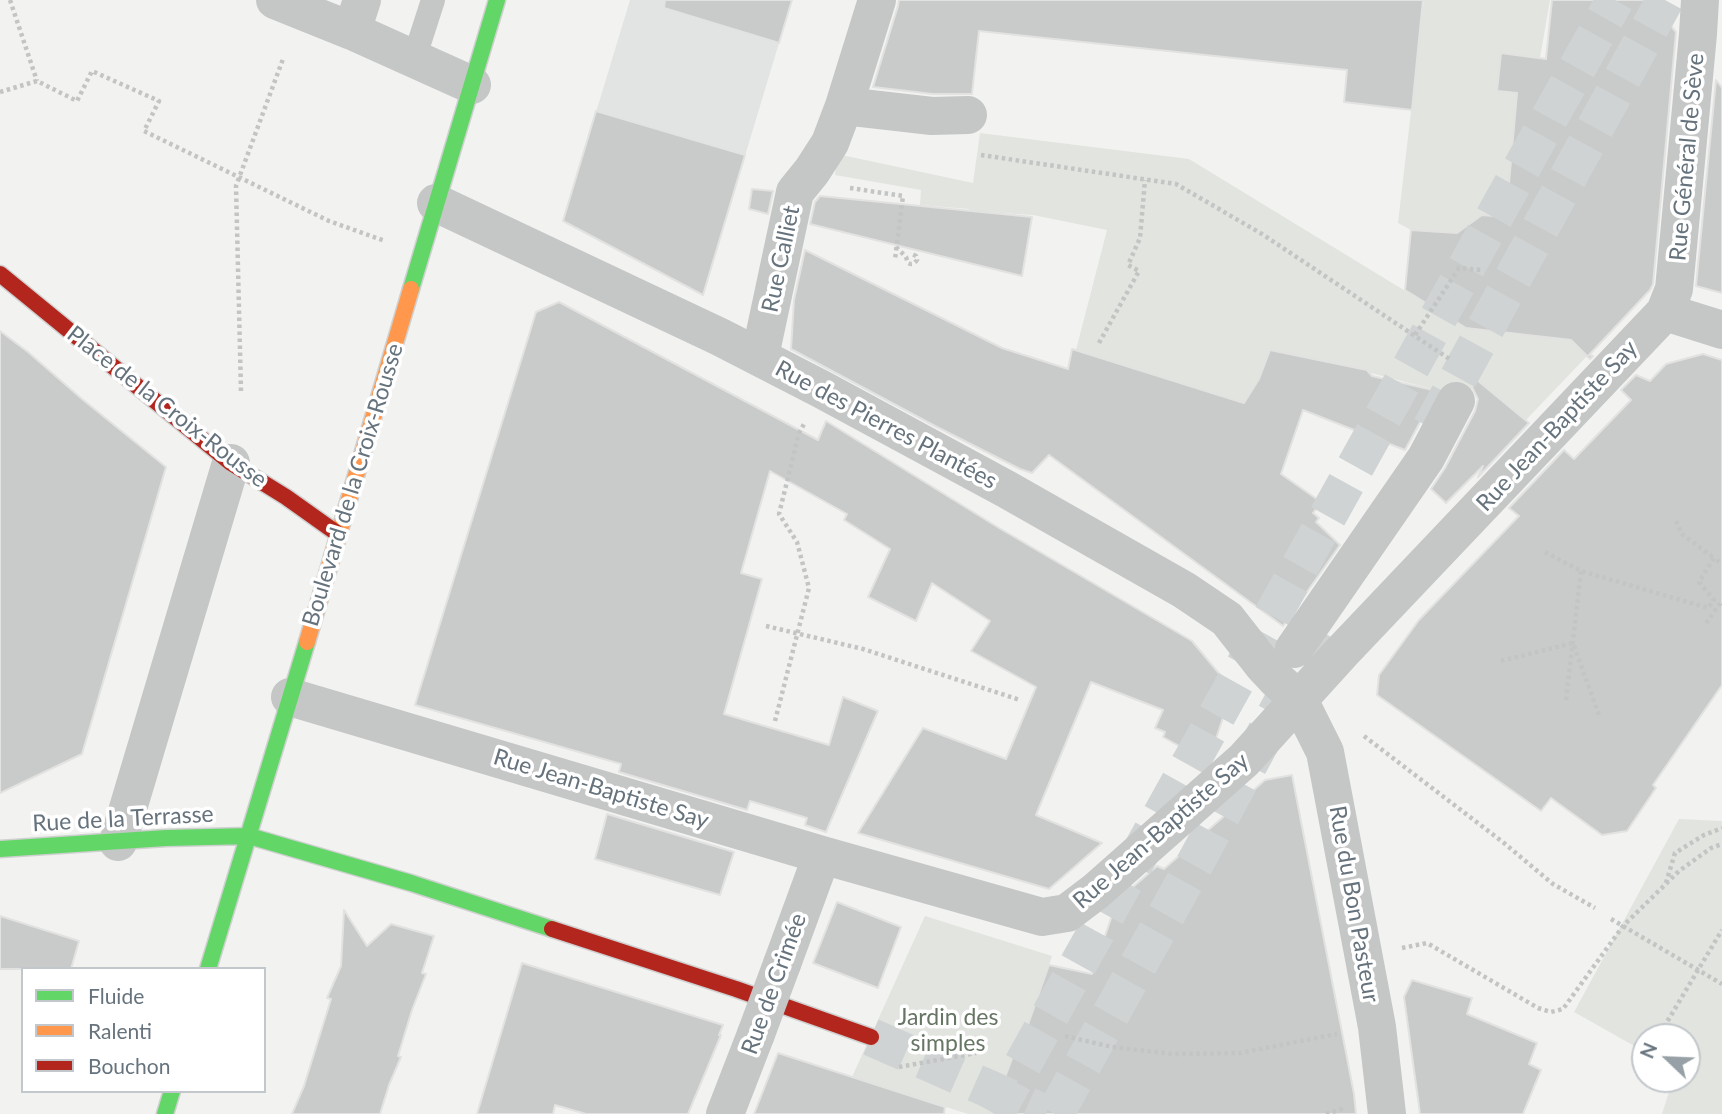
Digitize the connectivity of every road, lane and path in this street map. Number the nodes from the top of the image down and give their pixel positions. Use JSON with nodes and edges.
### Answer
{"nodes":[{"id":1,"x":9,"y":0,"type":"edge"},
{"id":2,"x":275,"y":0,"type":"edge"},
{"id":3,"x":433,"y":0,"type":"edge"},
{"id":4,"x":497,"y":0,"type":"edge"},
{"id":5,"x":877,"y":0,"type":"edge"},
{"id":6,"x":1700,"y":0,"type":"edge"},
{"id":7,"x":357,"y":16,"type":"edge"},
{"id":8,"x":283,"y":59,"type":"dead end"},
{"id":9,"x":414,"y":59,"type":"junction"},
{"id":10,"x":37,"y":81,"type":"junction"},
{"id":11,"x":471,"y":85,"type":"junction"},
{"id":12,"x":0,"y":92,"type":"edge"},
{"id":13,"x":844,"y":106,"type":"junction"},
{"id":14,"x":968,"y":115,"type":"dead end"},
{"id":15,"x":977,"y":154,"type":"dead end"},
{"id":16,"x":239,"y":177,"type":"junction"},
{"id":17,"x":1145,"y":180,"type":"junction"},
{"id":18,"x":804,"y":181,"type":"junction"},
{"id":19,"x":436,"y":203,"type":"junction"},
{"id":20,"x":386,"y":241,"type":"dead end"},
{"id":21,"x":897,"y":247,"type":"junction"},
{"id":22,"x":912,"y":254,"type":"dead end"},
{"id":23,"x":895,"y":259,"type":"dead end"},
{"id":24,"x":1481,"y":270,"type":"dead end"},
{"id":25,"x":0,"y":274,"type":"edge"},
{"id":26,"x":1665,"y":312,"type":"junction"},
{"id":27,"x":1722,"y":330,"type":"edge"},
{"id":28,"x":1415,"y":335,"type":"junction"},
{"id":29,"x":763,"y":342,"type":"dead end"},
{"id":30,"x":1099,"y":343,"type":"dead end"},
{"id":31,"x":1455,"y":362,"type":"dead end"},
{"id":32,"x":241,"y":391,"type":"dead end"},
{"id":33,"x":1456,"y":401,"type":"tunnel mouth"},
{"id":34,"x":809,"y":414,"type":"dead end"},
{"id":35,"x":232,"y":463,"type":"junction"},
{"id":36,"x":1676,"y":521,"type":"dead end"},
{"id":37,"x":338,"y":534,"type":"junction"},
{"id":38,"x":1545,"y":552,"type":"dead end"},
{"id":39,"x":1714,"y":558,"type":"junction"},
{"id":40,"x":1722,"y":564,"type":"edge"},
{"id":41,"x":1581,"y":571,"type":"junction"},
{"id":42,"x":1722,"y":601,"type":"edge"},
{"id":43,"x":1706,"y":623,"type":"dead end"},
{"id":44,"x":765,"y":626,"type":"dead end"},
{"id":45,"x":798,"y":634,"type":"junction"},
{"id":46,"x":1573,"y":643,"type":"junction"},
{"id":47,"x":1294,"y":649,"type":"tunnel mouth"},
{"id":48,"x":1501,"y":661,"type":"dead end"},
{"id":49,"x":290,"y":697,"type":"junction"},
{"id":50,"x":1299,"y":699,"type":"junction"},
{"id":51,"x":1020,"y":700,"type":"dead end"},
{"id":52,"x":1566,"y":700,"type":"dead end"},
{"id":53,"x":1600,"y":718,"type":"dead end"},
{"id":54,"x":775,"y":720,"type":"dead end"},
{"id":55,"x":1365,"y":738,"type":"dead end"},
{"id":56,"x":1722,"y":828,"type":"edge"},
{"id":57,"x":249,"y":836,"type":"junction"},
{"id":58,"x":118,"y":842,"type":"junction"},
{"id":59,"x":1722,"y":844,"type":"edge"},
{"id":60,"x":0,"y":849,"type":"edge"},
{"id":61,"x":822,"y":855,"type":"junction"},
{"id":62,"x":1666,"y":884,"type":"junction"},
{"id":63,"x":1595,"y":908,"type":"dead end"},
{"id":64,"x":1611,"y":919,"type":"dead end"},
{"id":65,"x":1623,"y":926,"type":"junction"},
{"id":66,"x":1722,"y":930,"type":"edge"},
{"id":67,"x":1390,"y":951,"type":"dead end"},
{"id":68,"x":209,"y":967,"type":"edge"},
{"id":69,"x":1698,"y":970,"type":"junction"},
{"id":70,"x":1722,"y":984,"type":"edge"},
{"id":71,"x":1666,"y":1023,"type":"edge"},
{"id":72,"x":1334,"y":1035,"type":"dead end"},
{"id":73,"x":1065,"y":1036,"type":"dead end"},
{"id":74,"x":870,"y":1037,"type":"tunnel mouth"},
{"id":75,"x":171,"y":1093,"type":"edge"},
{"id":76,"x":165,"y":1114,"type":"edge"},
{"id":77,"x":725,"y":1114,"type":"edge"},
{"id":78,"x":1387,"y":1114,"type":"edge"}],
"edges":[{"from":1,"to":10,"type":"path"},
{"from":2,"to":7,"type":"street"},
{"from":3,"to":9,"type":"lane"},
{"from":4,"to":11,"type":"street","name":"Boulevard de la Croix-Rousse"},
{"from":5,"to":13,"type":"street","name":"Rue Calliet"},
{"from":6,"to":26,"type":"street","name":"Rue Général de Sève"},
{"from":7,"to":9,"type":"street"},
{"from":8,"to":16,"type":"path"},
{"from":9,"to":11,"type":"street"},
{"from":10,"to":12,"type":"path"},
{"from":10,"to":16,"type":"path"},
{"from":11,"to":19,"type":"street","name":"Boulevard de la Croix-Rousse"},
{"from":13,"to":14,"type":"street"},
{"from":13,"to":18,"type":"street","name":"Rue Calliet"},
{"from":15,"to":17,"type":"path"},
{"from":16,"to":20,"type":"path"},
{"from":16,"to":32,"type":"path"},
{"from":17,"to":28,"type":"path"},
{"from":17,"to":30,"type":"path"},
{"from":18,"to":21,"type":"path"},
{"from":18,"to":29,"type":"street","name":"Rue Calliet"},
{"from":19,"to":37,"type":"street","name":"Boulevard de la Croix-Rousse"},
{"from":19,"to":50,"type":"street","name":"Rue des Pierres Plantées"},
{"from":21,"to":22,"type":"path"},
{"from":21,"to":23,"type":"path"},
{"from":24,"to":28,"type":"path"},
{"from":25,"to":35,"type":"street","name":"Place de la Croix-Rousse"},
{"from":26,"to":27,"type":"street"},
{"from":26,"to":50,"type":"street","name":"Rue Jean-Baptiste Say"},
{"from":28,"to":31,"type":"path"},
{"from":33,"to":47,"type":"street"},
{"from":34,"to":45,"type":"path"},
{"from":35,"to":37,"type":"street","name":"Place de la Croix-Rousse"},
{"from":35,"to":58,"type":"street"},
{"from":36,"to":39,"type":"path"},
{"from":37,"to":49,"type":"street","name":"Boulevard de la Croix-Rousse"},
{"from":38,"to":41,"type":"path"},
{"from":39,"to":40,"type":"path"},
{"from":39,"to":41,"type":"path"},
{"from":41,"to":46,"type":"path"},
{"from":42,"to":43,"type":"path"},
{"from":44,"to":45,"type":"path"},
{"from":45,"to":51,"type":"path"},
{"from":45,"to":54,"type":"path"},
{"from":46,"to":48,"type":"path"},
{"from":46,"to":52,"type":"path"},
{"from":46,"to":53,"type":"path"},
{"from":49,"to":57,"type":"street","name":"Boulevard de la Croix-Rousse"},
{"from":49,"to":61,"type":"street","name":"Rue Jean-Baptiste Say"},
{"from":50,"to":61,"type":"street","name":"Rue Jean-Baptiste Say"},
{"from":50,"to":78,"type":"street","name":"Rue du Bon Pasteur"},
{"from":55,"to":63,"type":"path"},
{"from":56,"to":62,"type":"path"},
{"from":57,"to":58,"type":"street","name":"Rue de la Terrasse"},
{"from":57,"to":68,"type":"street","name":"Boulevard de la Croix-Rousse"},
{"from":57,"to":74,"type":"street","name":"Rue de la Terrasse"},
{"from":58,"to":60,"type":"street","name":"Rue de la Terrasse"},
{"from":59,"to":62,"type":"path"},
{"from":61,"to":77,"type":"street","name":"Rue de Crimée","bridge":true},
{"from":62,"to":65,"type":"path"},
{"from":64,"to":65,"type":"path"},
{"from":65,"to":67,"type":"path"},
{"from":65,"to":69,"type":"path"},
{"from":66,"to":69,"type":"path"},
{"from":69,"to":70,"type":"path"},
{"from":69,"to":71,"type":"path"},
{"from":72,"to":73,"type":"path"},
{"from":75,"to":76,"type":"street"}]}
